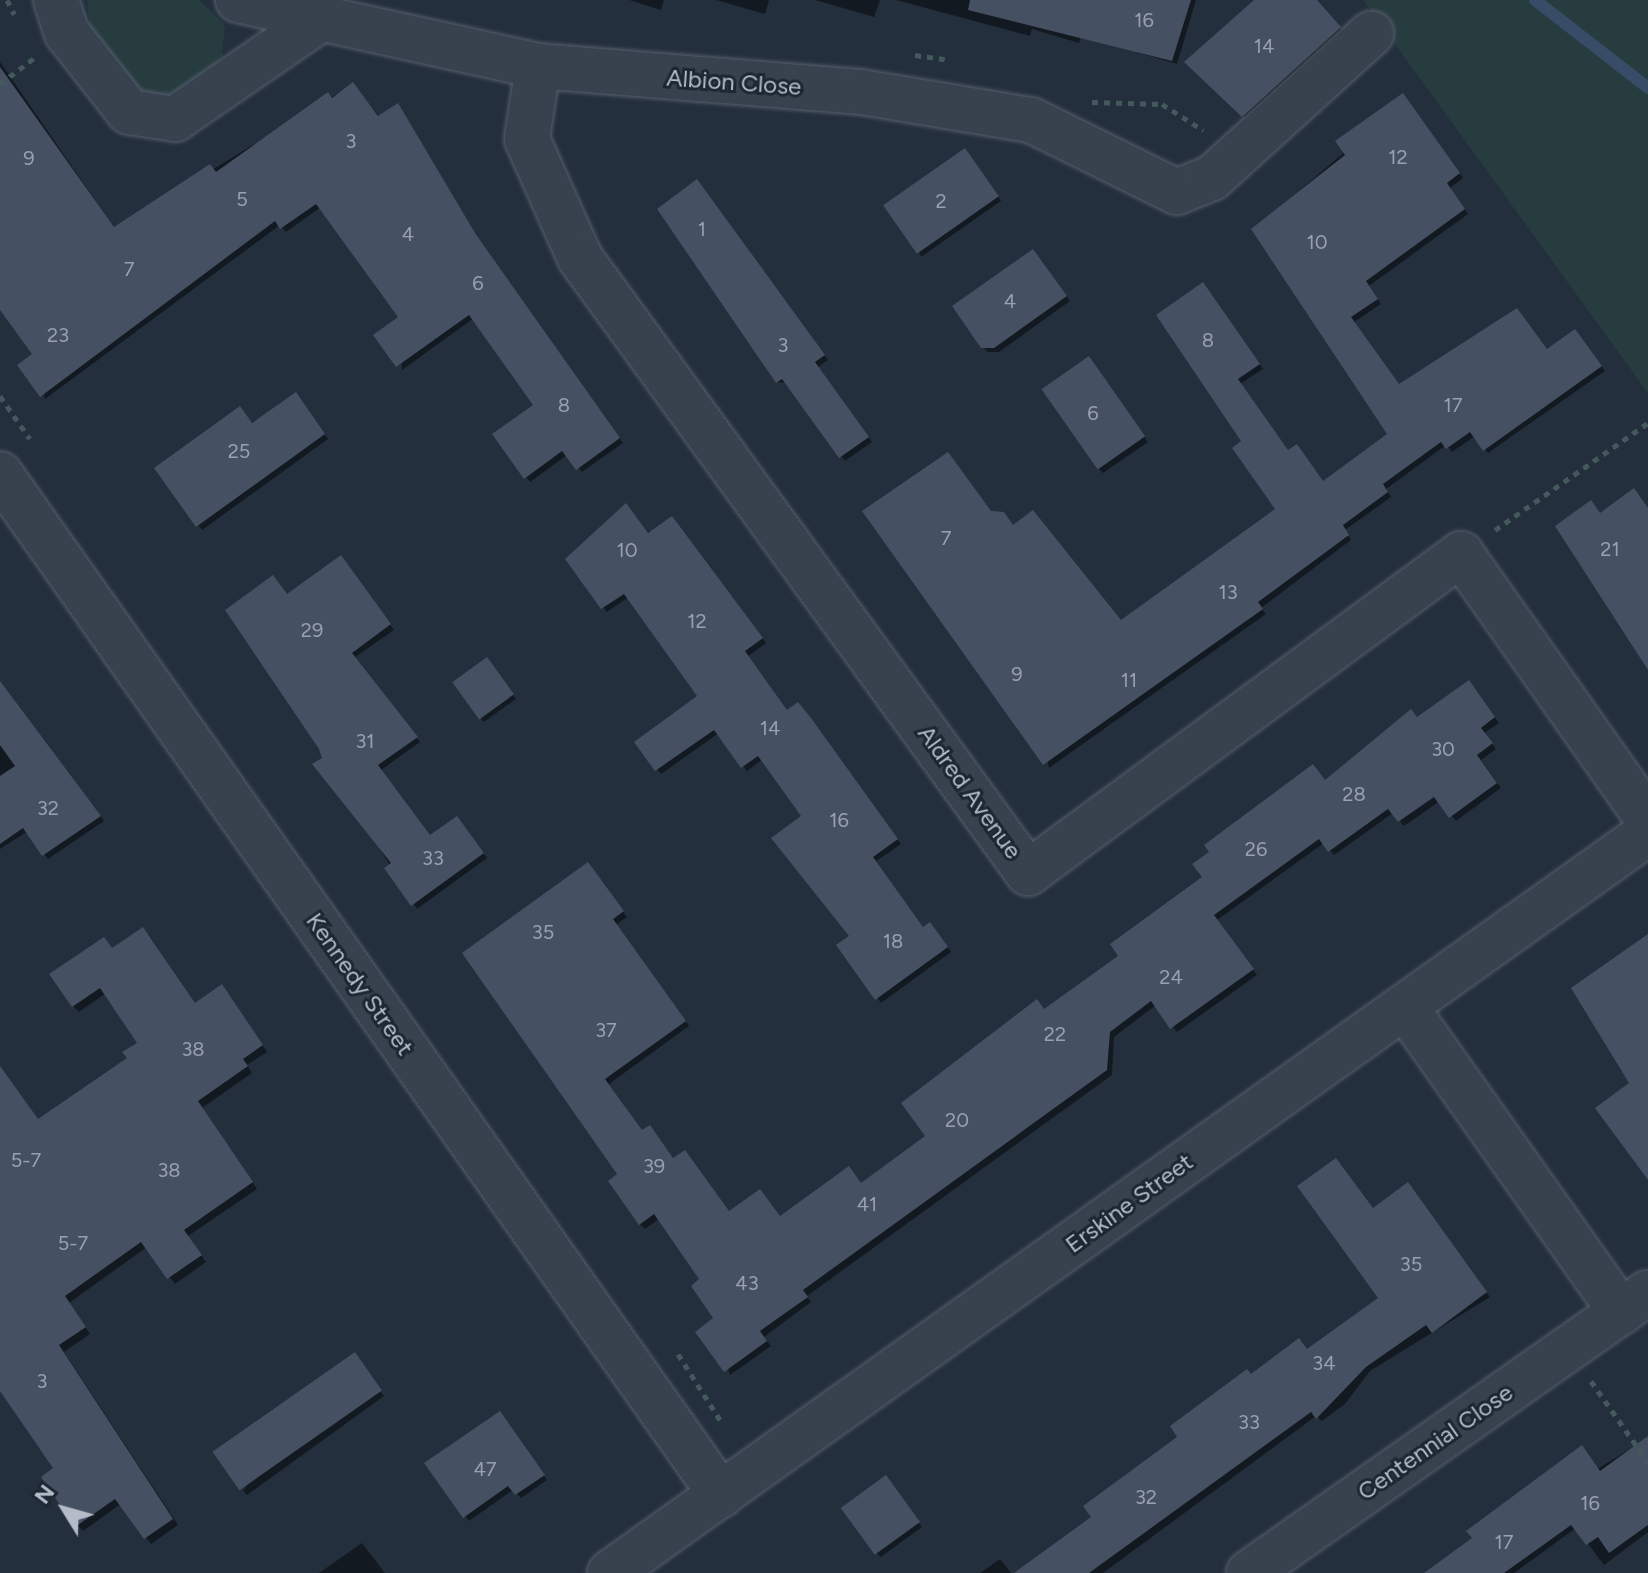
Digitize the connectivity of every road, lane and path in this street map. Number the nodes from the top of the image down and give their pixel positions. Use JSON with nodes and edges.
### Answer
{"nodes":[{"id":1,"x":56,"y":0,"type":"edge"},
{"id":2,"x":238,"y":0,"type":"edge"},
{"id":3,"x":319,"y":20,"type":"junction"},
{"id":4,"x":1371,"y":34,"type":"dead end"},
{"id":5,"x":40,"y":53,"type":"dead end"},
{"id":6,"x":538,"y":66,"type":"junction"},
{"id":7,"x":0,"y":84,"type":"edge"},
{"id":8,"x":0,"y":396,"type":"edge"},
{"id":9,"x":9,"y":408,"type":"junction"},
{"id":10,"x":0,"y":415,"type":"edge"},
{"id":11,"x":1648,"y":423,"type":"edge"},
{"id":12,"x":30,"y":439,"type":"dead end"},
{"id":13,"x":0,"y":474,"type":"edge"},
{"id":14,"x":1500,"y":526,"type":"dead end"},
{"id":15,"x":1648,"y":819,"type":"edge"},
{"id":16,"x":1648,"y":833,"type":"edge"},
{"id":17,"x":1405,"y":1007,"type":"junction"},
{"id":18,"x":1635,"y":1302,"type":"edge"},
{"id":19,"x":1582,"y":1368,"type":"dead end"},
{"id":20,"x":1648,"y":1462,"type":"edge"},
{"id":21,"x":721,"y":1495,"type":"junction"},
{"id":22,"x":610,"y":1573,"type":"edge"},
{"id":23,"x":1249,"y":1573,"type":"edge"}],
"edges":[{"from":1,"to":3,"type":"street"},
{"from":2,"to":3,"type":"street","name":"Albion Close"},
{"from":3,"to":6,"type":"street","name":"Albion Close"},
{"from":4,"to":6,"type":"street","name":"Albion Close"},
{"from":5,"to":7,"type":"path"},
{"from":6,"to":15,"type":"street","name":"Aldred Avenue"},
{"from":8,"to":9,"type":"path"},
{"from":9,"to":10,"type":"path"},
{"from":9,"to":12,"type":"path"},
{"from":11,"to":14,"type":"path"},
{"from":13,"to":21,"type":"street","name":"Kennedy Street"},
{"from":16,"to":17,"type":"street","name":"Erskine Street"},
{"from":17,"to":18,"type":"street","name":"Centennial Close"},
{"from":17,"to":21,"type":"street","name":"Erskine Street"},
{"from":18,"to":23,"type":"street","name":"Centennial Close"},
{"from":19,"to":20,"type":"path"},
{"from":21,"to":22,"type":"street","name":"Erskine Street"}]}
